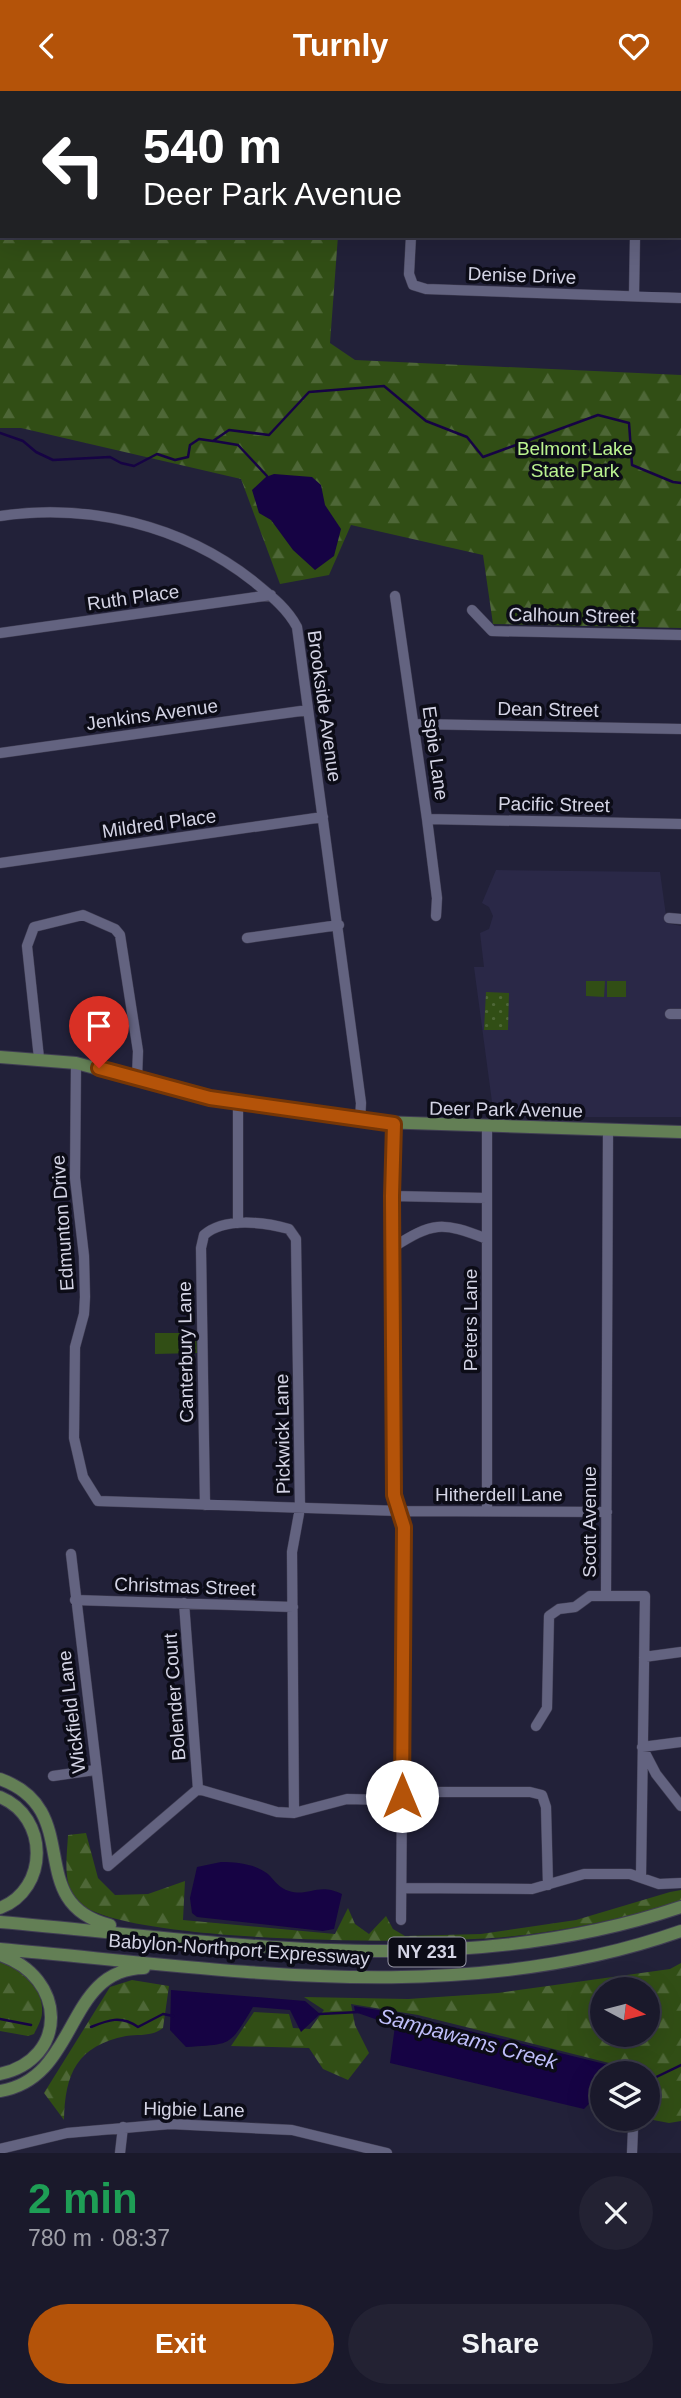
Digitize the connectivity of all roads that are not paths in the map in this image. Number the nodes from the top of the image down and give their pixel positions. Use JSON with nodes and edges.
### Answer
{"nodes":[{"id":1,"x":411,"y":238,"type":"edge"},
{"id":2,"x":635,"y":238,"type":"edge"},
{"id":3,"x":634,"y":296,"type":"junction"},
{"id":4,"x":681,"y":298,"type":"edge"},
{"id":5,"x":0,"y":516,"type":"edge"},
{"id":6,"x":271,"y":595,"type":"junction"},
{"id":7,"x":395,"y":596,"type":"dead end"},
{"id":8,"x":472,"y":610,"type":"dead end"},
{"id":9,"x":0,"y":633,"type":"edge"},
{"id":10,"x":681,"y":635,"type":"edge"},
{"id":11,"x":308,"y":710,"type":"junction"},
{"id":12,"x":415,"y":724,"type":"junction"},
{"id":13,"x":681,"y":729,"type":"edge"},
{"id":14,"x":0,"y":753,"type":"edge"},
{"id":15,"x":323,"y":817,"type":"junction"},
{"id":16,"x":427,"y":819,"type":"junction"},
{"id":17,"x":681,"y":824,"type":"edge"},
{"id":18,"x":0,"y":863,"type":"edge"},
{"id":19,"x":436,"y":916,"type":"dead end"},
{"id":20,"x":669,"y":918,"type":"dead end"},
{"id":21,"x":681,"y":919,"type":"edge"},
{"id":22,"x":339,"y":925,"type":"junction"},
{"id":23,"x":247,"y":938,"type":"dead end"},
{"id":24,"x":0,"y":1057,"type":"edge"},
{"id":25,"x":39,"y":1058,"type":"junction"},
{"id":26,"x":76,"y":1063,"type":"junction"},
{"id":27,"x":136,"y":1078,"type":"junction"},
{"id":28,"x":238,"y":1102,"type":"junction"},
{"id":29,"x":360,"y":1119,"type":"junction"},
{"id":30,"x":394,"y":1124,"type":"junction"},
{"id":31,"x":487,"y":1128,"type":"junction"},
{"id":32,"x":608,"y":1131,"type":"junction"},
{"id":33,"x":681,"y":1132,"type":"edge"},
{"id":34,"x":392,"y":1196,"type":"junction"},
{"id":35,"x":487,"y":1198,"type":"junction"},
{"id":36,"x":238,"y":1223,"type":"junction"},
{"id":37,"x":487,"y":1239,"type":"junction"},
{"id":38,"x":392,"y":1248,"type":"junction"},
{"id":39,"x":98,"y":1501,"type":"joint"},
{"id":40,"x":205,"y":1505,"type":"junction"},
{"id":41,"x":300,"y":1508,"type":"junction"},
{"id":42,"x":400,"y":1511,"type":"junction"},
{"id":43,"x":487,"y":1511,"type":"junction"},
{"id":44,"x":607,"y":1511,"type":"junction"},
{"id":45,"x":71,"y":1554,"type":"dead end"},
{"id":46,"x":606,"y":1594,"type":"junction"},
{"id":47,"x":75,"y":1600,"type":"junction"},
{"id":48,"x":184,"y":1603,"type":"junction"},
{"id":49,"x":293,"y":1607,"type":"junction"},
{"id":50,"x":681,"y":1652,"type":"edge"},
{"id":51,"x":644,"y":1657,"type":"junction"},
{"id":52,"x":536,"y":1726,"type":"dead end"},
{"id":53,"x":681,"y":1742,"type":"edge"},
{"id":54,"x":642,"y":1747,"type":"junction"},
{"id":55,"x":95,"y":1770,"type":"junction"},
{"id":56,"x":53,"y":1776,"type":"dead end"},
{"id":57,"x":0,"y":1779,"type":"edge"},
{"id":58,"x":198,"y":1789,"type":"junction"},
{"id":59,"x":402,"y":1796,"type":"junction"},
{"id":60,"x":0,"y":1797,"type":"edge"},
{"id":61,"x":681,"y":1806,"type":"edge"},
{"id":62,"x":294,"y":1812,"type":"junction"},
{"id":63,"x":641,"y":1877,"type":"junction"},
{"id":64,"x":681,"y":1882,"type":"edge"},
{"id":65,"x":548,"y":1885,"type":"junction"},
{"id":66,"x":403,"y":1888,"type":"junction"},
{"id":67,"x":681,"y":1907,"type":"edge"},
{"id":68,"x":0,"y":1908,"type":"edge"},
{"id":69,"x":401,"y":1920,"type":"dead end"},
{"id":70,"x":0,"y":1922,"type":"edge"},
{"id":71,"x":681,"y":1931,"type":"edge"},
{"id":72,"x":148,"y":1935,"type":"junction"},
{"id":73,"x":0,"y":1949,"type":"edge"},
{"id":74,"x":0,"y":1955,"type":"edge"},
{"id":75,"x":204,"y":1967,"type":"junction"},
{"id":76,"x":0,"y":2074,"type":"edge"},
{"id":77,"x":0,"y":2091,"type":"edge"},
{"id":78,"x":123,"y":2127,"type":"junction"},
{"id":79,"x":633,"y":2131,"type":"edge"},
{"id":80,"x":0,"y":2149,"type":"edge"},
{"id":81,"x":357,"y":2150,"type":"edge"},
{"id":82,"x":120,"y":2153,"type":"edge"},
{"id":83,"x":387,"y":2153,"type":"edge"},
{"id":84,"x":632,"y":2153,"type":"edge"}],
"edges":[{"from":1,"to":3,"type":"street","name":"Denise Drive"},
{"from":2,"to":3,"type":"street"},
{"from":3,"to":4,"type":"street","name":"Denise Drive"},
{"from":5,"to":6,"type":"street","name":"Brookside Avenue"},
{"from":6,"to":9,"type":"street","name":"Ruth Place"},
{"from":6,"to":11,"type":"street","name":"Brookside Avenue"},
{"from":7,"to":12,"type":"street","name":"Espie Lane"},
{"from":8,"to":10,"type":"street","name":"Calhoun Street"},
{"from":11,"to":14,"type":"street","name":"Jenkins Avenue"},
{"from":11,"to":15,"type":"street","name":"Brookside Avenue"},
{"from":12,"to":13,"type":"street","name":"Dean Street"},
{"from":12,"to":16,"type":"street","name":"Espie Lane"},
{"from":15,"to":18,"type":"street","name":"Mildred Place"},
{"from":15,"to":22,"type":"street","name":"Brookside Avenue"},
{"from":16,"to":17,"type":"street","name":"Pacific Street"},
{"from":16,"to":19,"type":"street","name":"Espie Lane"},
{"from":20,"to":21,"type":"street"},
{"from":22,"to":23,"type":"street"},
{"from":22,"to":29,"type":"street","name":"Brookside Avenue"},
{"from":24,"to":25,"type":"main road","name":"Deer Park Avenue"},
{"from":25,"to":26,"type":"main road","name":"Deer Park Avenue"},
{"from":25,"to":27,"type":"street"},
{"from":26,"to":27,"type":"main road","name":"Deer Park Avenue"},
{"from":26,"to":39,"type":"street","name":"Edmunton Drive"},
{"from":27,"to":28,"type":"main road","name":"Deer Park Avenue"},
{"from":28,"to":29,"type":"main road","name":"Deer Park Avenue"},
{"from":28,"to":36,"type":"street"},
{"from":29,"to":30,"type":"main road","name":"Deer Park Avenue"},
{"from":30,"to":31,"type":"main road","name":"Deer Park Avenue"},
{"from":30,"to":34,"type":"street"},
{"from":31,"to":32,"type":"main road","name":"Deer Park Avenue"},
{"from":31,"to":35,"type":"street","name":"Peters Lane"},
{"from":32,"to":33,"type":"main road","name":"Deer Park Avenue"},
{"from":32,"to":44,"type":"street","name":"Scott Avenue"},
{"from":34,"to":35,"type":"street"},
{"from":34,"to":38,"type":"street"},
{"from":35,"to":37,"type":"street","name":"Peters Lane"},
{"from":36,"to":40,"type":"street","name":"Canterbury Lane"},
{"from":36,"to":41,"type":"street","name":"Pickwick Lane"},
{"from":37,"to":38,"type":"street"},
{"from":37,"to":43,"type":"street","name":"Peters Lane"},
{"from":38,"to":42,"type":"street"},
{"from":39,"to":40,"type":"street","name":"Hitherdell Lane"},
{"from":40,"to":41,"type":"street","name":"Hitherdell Lane"},
{"from":41,"to":42,"type":"street","name":"Hitherdell Lane"},
{"from":41,"to":49,"type":"street","name":"Pickwick Lane"},
{"from":42,"to":43,"type":"street","name":"Hitherdell Lane"},
{"from":42,"to":59,"type":"street"},
{"from":43,"to":44,"type":"street","name":"Hitherdell Lane"},
{"from":44,"to":46,"type":"street","name":"Scott Avenue"},
{"from":45,"to":47,"type":"street","name":"Wickfield Lane"},
{"from":46,"to":51,"type":"street","name":"Scott Avenue"},
{"from":46,"to":52,"type":"street"},
{"from":47,"to":48,"type":"street","name":"Christmas Street"},
{"from":47,"to":55,"type":"street","name":"Wickfield Lane"},
{"from":48,"to":49,"type":"street","name":"Christmas Street"},
{"from":48,"to":58,"type":"street","name":"Bolender Court"},
{"from":49,"to":62,"type":"street","name":"Pickwick Lane"},
{"from":50,"to":51,"type":"street"},
{"from":51,"to":54,"type":"street","name":"Scott Avenue"},
{"from":53,"to":54,"type":"street"},
{"from":54,"to":61,"type":"street"},
{"from":54,"to":63,"type":"street","name":"Scott Avenue"},
{"from":55,"to":56,"type":"street"},
{"from":55,"to":58,"type":"street","name":"Wickfield Lane"},
{"from":57,"to":72,"type":"main road"},
{"from":58,"to":62,"type":"street"},
{"from":59,"to":62,"type":"street"},
{"from":59,"to":65,"type":"street"},
{"from":59,"to":66,"type":"street"},
{"from":60,"to":68,"type":"main road"},
{"from":63,"to":64,"type":"street"},
{"from":63,"to":65,"type":"street"},
{"from":65,"to":66,"type":"street"},
{"from":66,"to":69,"type":"street"},
{"from":67,"to":72,"type":"main road","name":"Babylon-Northport Expressway","number":"NY 231"},
{"from":70,"to":72,"type":"main road","name":"Babylon-Northport Expressway","number":"NY 231"},
{"from":71,"to":75,"type":"main road","name":"Babylon-Northport Expressway","number":"NY 231"},
{"from":73,"to":75,"type":"main road","name":"Babylon-Northport Expressway","number":"NY 231"},
{"from":74,"to":76,"type":"main road"},
{"from":75,"to":77,"type":"main road"},
{"from":78,"to":80,"type":"street","name":"Higbie Lane"},
{"from":78,"to":81,"type":"street","name":"Higbie Lane"},
{"from":78,"to":82,"type":"street"},
{"from":79,"to":84,"type":"street"},
{"from":81,"to":83,"type":"street","name":"Higbie Lane"}]}
